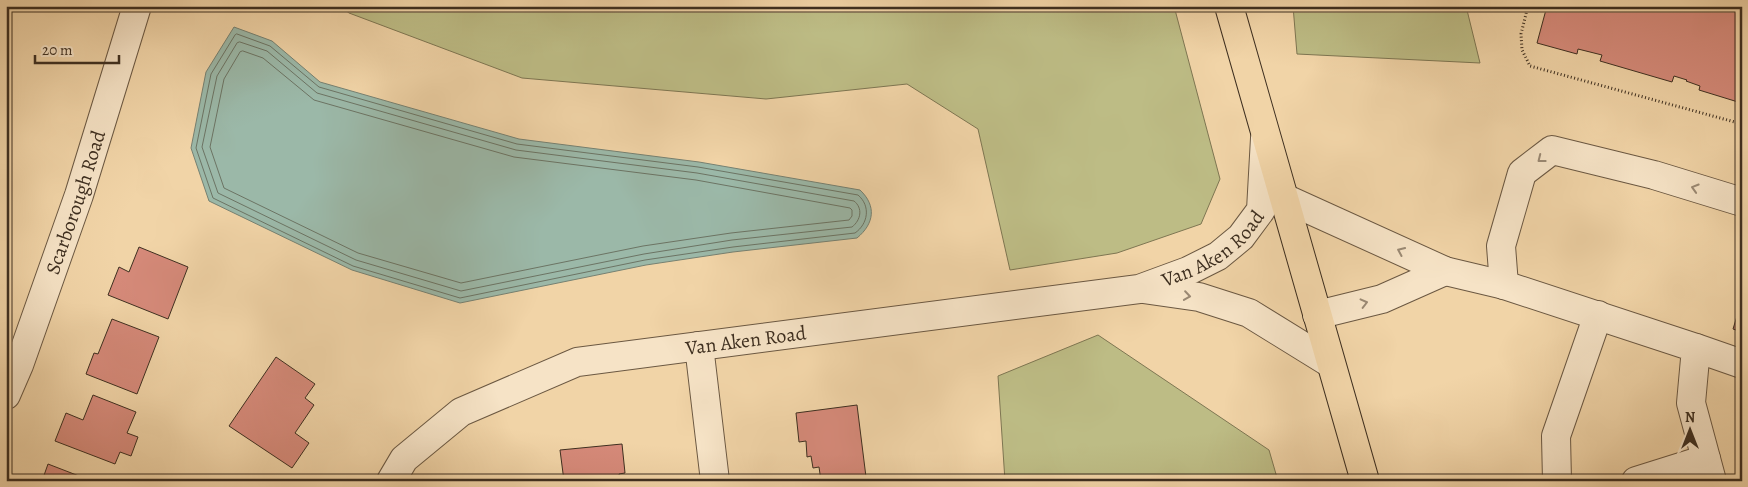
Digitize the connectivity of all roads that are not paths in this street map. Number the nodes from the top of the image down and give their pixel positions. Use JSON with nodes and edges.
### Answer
{"nodes":[{"id":1,"x":137,"y":6,"type":"edge"},
{"id":2,"x":1229,"y":6,"type":"edge"},
{"id":3,"x":1265,"y":130,"type":"junction"},
{"id":4,"x":1284,"y":198,"type":"junction"},
{"id":5,"x":1742,"y":202,"type":"edge"},
{"id":6,"x":1445,"y":271,"type":"junction"},
{"id":7,"x":1504,"y":285,"type":"junction"},
{"id":8,"x":1139,"y":289,"type":"junction"},
{"id":9,"x":1317,"y":315,"type":"junction"},
{"id":10,"x":1598,"y":315,"type":"junction"},
{"id":11,"x":699,"y":346,"type":"junction"},
{"id":12,"x":1696,"y":348,"type":"junction"},
{"id":13,"x":13,"y":362,"type":"edge"},
{"id":14,"x":1330,"y":363,"type":"junction"},
{"id":15,"x":1742,"y":364,"type":"edge"},
{"id":16,"x":6,"y":395,"type":"edge"},
{"id":17,"x":1709,"y":470,"type":"edge"},
{"id":18,"x":391,"y":481,"type":"edge"},
{"id":19,"x":715,"y":481,"type":"edge"},
{"id":20,"x":1365,"y":481,"type":"edge"},
{"id":21,"x":1557,"y":481,"type":"edge"},
{"id":22,"x":1636,"y":481,"type":"edge"}],
"edges":[{"from":1,"to":13,"type":"street","name":"Scarborough Road"},
{"from":2,"to":3,"type":"highway"},
{"from":3,"to":4,"type":"highway"},
{"from":3,"to":8,"type":"street","name":"Van Aken Road"},
{"from":6,"to":4,"type":"street","one_way":true},
{"from":4,"to":9,"type":"highway"},
{"from":5,"to":7,"type":"street","one_way":true},
{"from":6,"to":7,"type":"street"},
{"from":9,"to":6,"type":"street","one_way":true},
{"from":7,"to":10,"type":"street"},
{"from":8,"to":11,"type":"street","name":"Van Aken Road"},
{"from":8,"to":14,"type":"street","name":"Van Aken Road","one_way":true},
{"from":9,"to":14,"type":"highway"},
{"from":10,"to":12,"type":"street"},
{"from":10,"to":21,"type":"street"},
{"from":11,"to":18,"type":"street","name":"Van Aken Road"},
{"from":11,"to":19,"type":"street"},
{"from":12,"to":15,"type":"street"},
{"from":12,"to":17,"type":"street"},
{"from":13,"to":16,"type":"street","name":"Scarborough Road"},
{"from":14,"to":20,"type":"highway"},
{"from":17,"to":22,"type":"street"}]}
